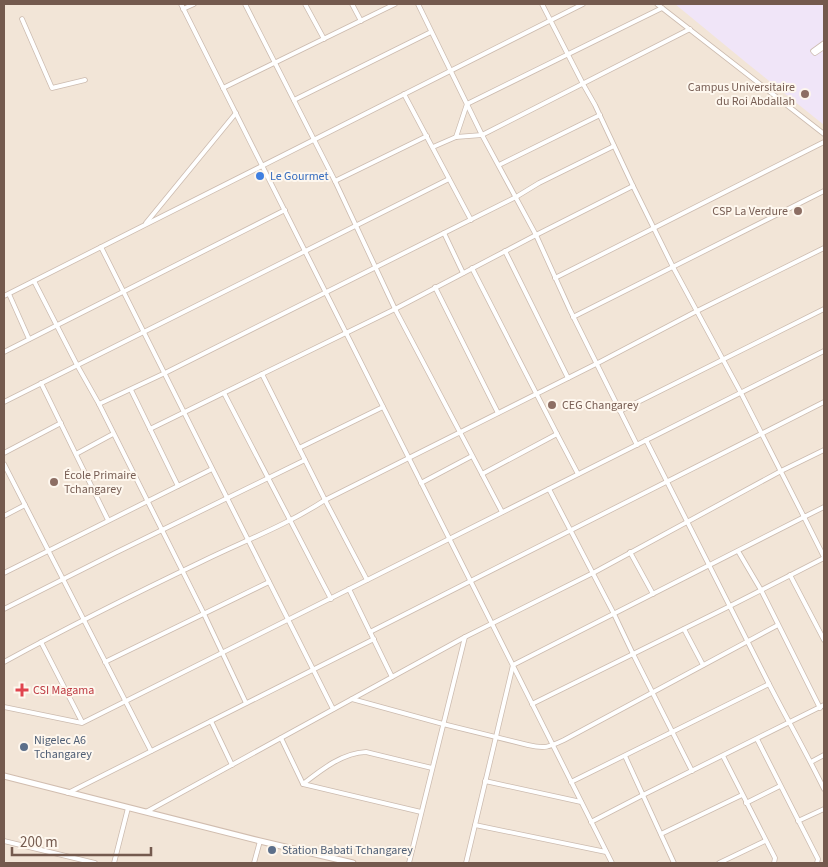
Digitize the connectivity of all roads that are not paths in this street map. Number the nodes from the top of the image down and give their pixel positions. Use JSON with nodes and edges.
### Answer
{"nodes":[{"id":1,"x":180,"y":4,"type":"edge"},
{"id":2,"x":194,"y":4,"type":"edge"},
{"id":3,"x":245,"y":4,"type":"edge"},
{"id":4,"x":305,"y":4,"type":"edge"},
{"id":5,"x":352,"y":4,"type":"edge"},
{"id":6,"x":395,"y":4,"type":"edge"},
{"id":7,"x":418,"y":4,"type":"edge"},
{"id":8,"x":542,"y":4,"type":"edge"},
{"id":9,"x":583,"y":4,"type":"edge"},
{"id":10,"x":657,"y":4,"type":"edge"},
{"id":11,"x":662,"y":8,"type":"junction"},
{"id":12,"x":183,"y":9,"type":"junction"},
{"id":13,"x":22,"y":19,"type":"dead end"},
{"id":14,"x":550,"y":20,"type":"junction"},
{"id":15,"x":361,"y":21,"type":"junction"},
{"id":16,"x":690,"y":29,"type":"junction"},
{"id":17,"x":431,"y":32,"type":"junction"},
{"id":18,"x":324,"y":39,"type":"junction"},
{"id":19,"x":824,"y":43,"type":"edge"},
{"id":20,"x":824,"y":47,"type":"edge"},
{"id":21,"x":568,"y":54,"type":"junction"},
{"id":22,"x":275,"y":63,"type":"junction"},
{"id":23,"x":450,"y":71,"type":"junction"},
{"id":24,"x":86,"y":80,"type":"dead end"},
{"id":25,"x":583,"y":84,"type":"junction"},
{"id":26,"x":223,"y":88,"type":"junction"},
{"id":27,"x":404,"y":94,"type":"junction"},
{"id":28,"x":294,"y":100,"type":"junction"},
{"id":29,"x":467,"y":104,"type":"junction"},
{"id":30,"x":236,"y":113,"type":"junction"},
{"id":31,"x":600,"y":115,"type":"junction"},
{"id":32,"x":824,"y":134,"type":"edge"},
{"id":33,"x":482,"y":135,"type":"junction"},
{"id":34,"x":427,"y":136,"type":"junction"},
{"id":35,"x":456,"y":137,"type":"junction"},
{"id":36,"x":314,"y":140,"type":"junction"},
{"id":37,"x":824,"y":142,"type":"edge"},
{"id":38,"x":614,"y":146,"type":"junction"},
{"id":39,"x":433,"y":148,"type":"junction"},
{"id":40,"x":499,"y":165,"type":"junction"},
{"id":41,"x":262,"y":166,"type":"junction"},
{"id":42,"x":449,"y":179,"type":"junction"},
{"id":43,"x":335,"y":181,"type":"junction"},
{"id":44,"x":633,"y":186,"type":"junction"},
{"id":45,"x":824,"y":191,"type":"edge"},
{"id":46,"x":516,"y":197,"type":"junction"},
{"id":47,"x":284,"y":210,"type":"junction"},
{"id":48,"x":471,"y":220,"type":"junction"},
{"id":49,"x":144,"y":225,"type":"junction"},
{"id":50,"x":357,"y":226,"type":"junction"},
{"id":51,"x":654,"y":227,"type":"junction"},
{"id":52,"x":444,"y":233,"type":"junction"},
{"id":53,"x":536,"y":235,"type":"junction"},
{"id":54,"x":101,"y":247,"type":"junction"},
{"id":55,"x":824,"y":248,"type":"edge"},
{"id":56,"x":305,"y":251,"type":"junction"},
{"id":57,"x":505,"y":251,"type":"junction"},
{"id":58,"x":674,"y":267,"type":"junction"},
{"id":59,"x":376,"y":268,"type":"junction"},
{"id":60,"x":472,"y":268,"type":"junction"},
{"id":61,"x":463,"y":273,"type":"junction"},
{"id":62,"x":555,"y":278,"type":"junction"},
{"id":63,"x":34,"y":281,"type":"junction"},
{"id":64,"x":435,"y":287,"type":"junction"},
{"id":65,"x":124,"y":291,"type":"junction"},
{"id":66,"x":326,"y":292,"type":"junction"},
{"id":67,"x":9,"y":294,"type":"junction"},
{"id":68,"x":4,"y":296,"type":"edge"},
{"id":69,"x":395,"y":309,"type":"junction"},
{"id":70,"x":824,"y":309,"type":"edge"},
{"id":71,"x":696,"y":311,"type":"junction"},
{"id":72,"x":573,"y":317,"type":"junction"},
{"id":73,"x":57,"y":325,"type":"junction"},
{"id":74,"x":144,"y":332,"type":"junction"},
{"id":75,"x":346,"y":333,"type":"junction"},
{"id":76,"x":30,"y":339,"type":"junction"},
{"id":77,"x":824,"y":351,"type":"edge"},
{"id":78,"x":4,"y":352,"type":"edge"},
{"id":79,"x":722,"y":360,"type":"junction"},
{"id":80,"x":596,"y":364,"type":"junction"},
{"id":81,"x":77,"y":365,"type":"junction"},
{"id":82,"x":164,"y":373,"type":"junction"},
{"id":83,"x":262,"y":374,"type":"junction"},
{"id":84,"x":568,"y":378,"type":"junction"},
{"id":85,"x":41,"y":383,"type":"junction"},
{"id":86,"x":131,"y":390,"type":"junction"},
{"id":87,"x":224,"y":393,"type":"junction"},
{"id":88,"x":741,"y":393,"type":"junction"},
{"id":89,"x":536,"y":394,"type":"junction"},
{"id":90,"x":4,"y":402,"type":"edge"},
{"id":91,"x":824,"y":402,"type":"edge"},
{"id":92,"x":99,"y":404,"type":"junction"},
{"id":93,"x":383,"y":407,"type":"junction"},
{"id":94,"x":620,"y":410,"type":"junction"},
{"id":95,"x":184,"y":413,"type":"junction"},
{"id":96,"x":498,"y":413,"type":"junction"},
{"id":97,"x":61,"y":424,"type":"junction"},
{"id":98,"x":150,"y":430,"type":"junction"},
{"id":99,"x":459,"y":432,"type":"junction"},
{"id":100,"x":761,"y":433,"type":"junction"},
{"id":101,"x":113,"y":434,"type":"junction"},
{"id":102,"x":557,"y":434,"type":"junction"},
{"id":103,"x":646,"y":440,"type":"junction"},
{"id":104,"x":637,"y":445,"type":"junction"},
{"id":105,"x":299,"y":448,"type":"junction"},
{"id":106,"x":824,"y":450,"type":"edge"},
{"id":107,"x":4,"y":453,"type":"edge"},
{"id":108,"x":76,"y":454,"type":"junction"},
{"id":109,"x":472,"y":456,"type":"junction"},
{"id":110,"x":408,"y":457,"type":"junction"},
{"id":111,"x":306,"y":460,"type":"junction"},
{"id":112,"x":4,"y":464,"type":"edge"},
{"id":113,"x":212,"y":469,"type":"junction"},
{"id":114,"x":781,"y":472,"type":"junction"},
{"id":115,"x":482,"y":474,"type":"junction"},
{"id":116,"x":578,"y":474,"type":"junction"},
{"id":117,"x":268,"y":478,"type":"junction"},
{"id":118,"x":666,"y":481,"type":"junction"},
{"id":119,"x":422,"y":483,"type":"junction"},
{"id":120,"x":178,"y":486,"type":"junction"},
{"id":121,"x":549,"y":489,"type":"junction"},
{"id":122,"x":227,"y":498,"type":"junction"},
{"id":123,"x":325,"y":500,"type":"junction"},
{"id":124,"x":146,"y":501,"type":"junction"},
{"id":125,"x":25,"y":505,"type":"junction"},
{"id":126,"x":824,"y":507,"type":"edge"},
{"id":127,"x":502,"y":512,"type":"junction"},
{"id":128,"x":4,"y":516,"type":"edge"},
{"id":129,"x":804,"y":517,"type":"junction"},
{"id":130,"x":108,"y":520,"type":"junction"},
{"id":131,"x":290,"y":521,"type":"junction"},
{"id":132,"x":687,"y":521,"type":"junction"},
{"id":133,"x":570,"y":530,"type":"junction"},
{"id":134,"x":162,"y":531,"type":"junction"},
{"id":135,"x":449,"y":539,"type":"junction"},
{"id":136,"x":248,"y":540,"type":"junction"},
{"id":137,"x":738,"y":550,"type":"junction"},
{"id":138,"x":48,"y":551,"type":"junction"},
{"id":139,"x":630,"y":552,"type":"junction"},
{"id":140,"x":824,"y":557,"type":"edge"},
{"id":141,"x":709,"y":565,"type":"junction"},
{"id":142,"x":4,"y":566,"type":"edge"},
{"id":143,"x":182,"y":571,"type":"junction"},
{"id":144,"x":5,"y":572,"type":"edge"},
{"id":145,"x":592,"y":573,"type":"junction"},
{"id":146,"x":790,"y":575,"type":"junction"},
{"id":147,"x":63,"y":580,"type":"junction"},
{"id":148,"x":367,"y":580,"type":"junction"},
{"id":149,"x":470,"y":580,"type":"junction"},
{"id":150,"x":269,"y":582,"type":"junction"},
{"id":151,"x":349,"y":589,"type":"junction"},
{"id":152,"x":761,"y":590,"type":"junction"},
{"id":153,"x":653,"y":594,"type":"junction"},
{"id":154,"x":331,"y":598,"type":"junction"},
{"id":155,"x":730,"y":606,"type":"junction"},
{"id":156,"x":4,"y":610,"type":"edge"},
{"id":157,"x":204,"y":614,"type":"junction"},
{"id":158,"x":614,"y":614,"type":"junction"},
{"id":159,"x":288,"y":619,"type":"junction"},
{"id":160,"x":84,"y":620,"type":"junction"},
{"id":161,"x":492,"y":624,"type":"junction"},
{"id":162,"x":778,"y":625,"type":"junction"},
{"id":163,"x":684,"y":629,"type":"junction"},
{"id":164,"x":370,"y":632,"type":"junction"},
{"id":165,"x":465,"y":637,"type":"junction"},
{"id":166,"x":374,"y":639,"type":"junction"},
{"id":167,"x":824,"y":640,"type":"edge"},
{"id":168,"x":41,"y":642,"type":"junction"},
{"id":169,"x":748,"y":642,"type":"junction"},
{"id":170,"x":222,"y":652,"type":"junction"},
{"id":171,"x":633,"y":654,"type":"junction"},
{"id":172,"x":4,"y":662,"type":"edge"},
{"id":173,"x":105,"y":662,"type":"junction"},
{"id":174,"x":513,"y":665,"type":"junction"},
{"id":175,"x":703,"y":665,"type":"junction"},
{"id":176,"x":313,"y":670,"type":"junction"},
{"id":177,"x":392,"y":677,"type":"junction"},
{"id":178,"x":769,"y":684,"type":"junction"},
{"id":179,"x":652,"y":693,"type":"junction"},
{"id":180,"x":352,"y":699,"type":"junction"},
{"id":181,"x":125,"y":701,"type":"junction"},
{"id":182,"x":246,"y":703,"type":"junction"},
{"id":183,"x":532,"y":704,"type":"junction"},
{"id":184,"x":4,"y":707,"type":"edge"},
{"id":185,"x":822,"y":707,"type":"edge"},
{"id":186,"x":333,"y":709,"type":"junction"},
{"id":187,"x":211,"y":721,"type":"junction"},
{"id":188,"x":82,"y":722,"type":"junction"},
{"id":189,"x":789,"y":723,"type":"junction"},
{"id":190,"x":443,"y":724,"type":"junction"},
{"id":191,"x":672,"y":732,"type":"junction"},
{"id":192,"x":496,"y":737,"type":"junction"},
{"id":193,"x":281,"y":738,"type":"junction"},
{"id":194,"x":757,"y":739,"type":"junction"},
{"id":195,"x":553,"y":745,"type":"junction"},
{"id":196,"x":151,"y":751,"type":"junction"},
{"id":197,"x":824,"y":755,"type":"edge"},
{"id":198,"x":625,"y":756,"type":"junction"},
{"id":199,"x":723,"y":756,"type":"junction"},
{"id":200,"x":811,"y":762,"type":"junction"},
{"id":201,"x":232,"y":765,"type":"junction"},
{"id":202,"x":432,"y":768,"type":"junction"},
{"id":203,"x":692,"y":771,"type":"junction"},
{"id":204,"x":4,"y":776,"type":"edge"},
{"id":205,"x":485,"y":781,"type":"junction"},
{"id":206,"x":571,"y":782,"type":"junction"},
{"id":207,"x":303,"y":784,"type":"junction"},
{"id":208,"x":780,"y":786,"type":"junction"},
{"id":209,"x":824,"y":789,"type":"edge"},
{"id":210,"x":68,"y":792,"type":"junction"},
{"id":211,"x":643,"y":795,"type":"junction"},
{"id":212,"x":742,"y":795,"type":"junction"},
{"id":213,"x":581,"y":802,"type":"junction"},
{"id":214,"x":746,"y":803,"type":"junction"},
{"id":215,"x":128,"y":808,"type":"junction"},
{"id":216,"x":824,"y":809,"type":"edge"},
{"id":217,"x":146,"y":812,"type":"junction"},
{"id":218,"x":421,"y":812,"type":"junction"},
{"id":219,"x":798,"y":821,"type":"junction"},
{"id":220,"x":591,"y":822,"type":"junction"},
{"id":221,"x":475,"y":825,"type":"junction"},
{"id":222,"x":661,"y":834,"type":"junction"},
{"id":223,"x":260,"y":841,"type":"junction"},
{"id":224,"x":765,"y":841,"type":"junction"},
{"id":225,"x":4,"y":842,"type":"edge"},
{"id":226,"x":606,"y":852,"type":"junction"},
{"id":227,"x":95,"y":863,"type":"edge"},
{"id":228,"x":114,"y":863,"type":"edge"},
{"id":229,"x":254,"y":863,"type":"edge"},
{"id":230,"x":353,"y":863,"type":"edge"},
{"id":231,"x":408,"y":863,"type":"edge"},
{"id":232,"x":466,"y":863,"type":"edge"},
{"id":233,"x":612,"y":863,"type":"edge"},
{"id":234,"x":674,"y":863,"type":"edge"},
{"id":235,"x":719,"y":863,"type":"edge"},
{"id":236,"x":774,"y":863,"type":"edge"},
{"id":237,"x":817,"y":863,"type":"edge"}],
"edges":[{"from":1,"to":12,"type":"street"},
{"from":2,"to":12,"type":"street"},
{"from":3,"to":22,"type":"street"},
{"from":4,"to":18,"type":"street"},
{"from":5,"to":15,"type":"street"},
{"from":6,"to":15,"type":"street"},
{"from":7,"to":17,"type":"street"},
{"from":8,"to":14,"type":"street"},
{"from":9,"to":14,"type":"street"},
{"from":10,"to":11,"type":"street"},
{"from":11,"to":16,"type":"street"},
{"from":11,"to":21,"type":"street"},
{"from":12,"to":26,"type":"street"},
{"from":13,"to":24,"type":"street"},
{"from":14,"to":21,"type":"street"},
{"from":14,"to":23,"type":"street"},
{"from":15,"to":18,"type":"street"},
{"from":16,"to":25,"type":"street"},
{"from":16,"to":32,"type":"street"},
{"from":17,"to":23,"type":"street"},
{"from":17,"to":28,"type":"street"},
{"from":18,"to":22,"type":"street"},
{"from":19,"to":20,"type":"street"},
{"from":21,"to":25,"type":"street"},
{"from":21,"to":29,"type":"street"},
{"from":22,"to":26,"type":"street"},
{"from":22,"to":28,"type":"street"},
{"from":23,"to":27,"type":"street"},
{"from":23,"to":29,"type":"street"},
{"from":25,"to":31,"type":"street"},
{"from":25,"to":33,"type":"street"},
{"from":26,"to":30,"type":"street"},
{"from":27,"to":34,"type":"street"},
{"from":27,"to":36,"type":"street"},
{"from":28,"to":36,"type":"street"},
{"from":29,"to":33,"type":"street"},
{"from":29,"to":35,"type":"street"},
{"from":30,"to":41,"type":"street"},
{"from":30,"to":49,"type":"street"},
{"from":31,"to":38,"type":"street"},
{"from":31,"to":40,"type":"street"},
{"from":33,"to":35,"type":"street"},
{"from":33,"to":40,"type":"street"},
{"from":34,"to":39,"type":"street"},
{"from":34,"to":43,"type":"street"},
{"from":35,"to":39,"type":"street"},
{"from":36,"to":41,"type":"street"},
{"from":36,"to":43,"type":"street"},
{"from":37,"to":51,"type":"street"},
{"from":38,"to":44,"type":"street"},
{"from":38,"to":46,"type":"street"},
{"from":39,"to":42,"type":"street"},
{"from":40,"to":46,"type":"street"},
{"from":41,"to":47,"type":"street"},
{"from":41,"to":49,"type":"street"},
{"from":42,"to":48,"type":"street"},
{"from":42,"to":50,"type":"street"},
{"from":43,"to":50,"type":"street"},
{"from":44,"to":51,"type":"street"},
{"from":44,"to":53,"type":"street"},
{"from":45,"to":58,"type":"street"},
{"from":46,"to":48,"type":"street"},
{"from":46,"to":53,"type":"street"},
{"from":47,"to":56,"type":"street"},
{"from":47,"to":65,"type":"street"},
{"from":48,"to":52,"type":"street"},
{"from":49,"to":54,"type":"street"},
{"from":50,"to":56,"type":"street"},
{"from":50,"to":59,"type":"street"},
{"from":51,"to":58,"type":"street"},
{"from":51,"to":62,"type":"street"},
{"from":52,"to":59,"type":"street"},
{"from":52,"to":61,"type":"street"},
{"from":53,"to":57,"type":"street"},
{"from":53,"to":62,"type":"street"},
{"from":54,"to":63,"type":"street"},
{"from":54,"to":65,"type":"street"},
{"from":55,"to":71,"type":"street"},
{"from":56,"to":66,"type":"street"},
{"from":56,"to":74,"type":"street"},
{"from":57,"to":60,"type":"street"},
{"from":57,"to":84,"type":"street"},
{"from":58,"to":71,"type":"street"},
{"from":58,"to":72,"type":"street"},
{"from":59,"to":66,"type":"street"},
{"from":59,"to":69,"type":"street"},
{"from":60,"to":61,"type":"street"},
{"from":60,"to":89,"type":"street"},
{"from":61,"to":64,"type":"street"},
{"from":62,"to":72,"type":"street"},
{"from":63,"to":67,"type":"street"},
{"from":63,"to":73,"type":"street"},
{"from":64,"to":69,"type":"street"},
{"from":64,"to":96,"type":"street"},
{"from":65,"to":73,"type":"street"},
{"from":65,"to":74,"type":"street"},
{"from":66,"to":75,"type":"street"},
{"from":66,"to":82,"type":"street"},
{"from":67,"to":68,"type":"street"},
{"from":67,"to":76,"type":"street"},
{"from":69,"to":75,"type":"street"},
{"from":69,"to":99,"type":"street"},
{"from":70,"to":79,"type":"street"},
{"from":71,"to":79,"type":"street"},
{"from":71,"to":80,"type":"street"},
{"from":72,"to":80,"type":"street"},
{"from":73,"to":76,"type":"street"},
{"from":73,"to":81,"type":"street"},
{"from":74,"to":81,"type":"street"},
{"from":74,"to":82,"type":"street"},
{"from":75,"to":83,"type":"street"},
{"from":75,"to":93,"type":"street"},
{"from":76,"to":78,"type":"street"},
{"from":77,"to":88,"type":"street"},
{"from":79,"to":88,"type":"street"},
{"from":79,"to":94,"type":"street"},
{"from":80,"to":84,"type":"street"},
{"from":80,"to":94,"type":"street"},
{"from":81,"to":85,"type":"street"},
{"from":81,"to":92,"type":"street"},
{"from":82,"to":86,"type":"street"},
{"from":82,"to":95,"type":"street"},
{"from":83,"to":87,"type":"street"},
{"from":83,"to":105,"type":"street"},
{"from":84,"to":89,"type":"street"},
{"from":85,"to":90,"type":"street"},
{"from":85,"to":97,"type":"street"},
{"from":86,"to":92,"type":"street"},
{"from":86,"to":98,"type":"street"},
{"from":87,"to":95,"type":"street"},
{"from":87,"to":117,"type":"street"},
{"from":88,"to":100,"type":"street"},
{"from":88,"to":103,"type":"street"},
{"from":89,"to":96,"type":"street"},
{"from":89,"to":102,"type":"street"},
{"from":91,"to":100,"type":"street"},
{"from":92,"to":101,"type":"street"},
{"from":93,"to":105,"type":"street"},
{"from":93,"to":110,"type":"street"},
{"from":94,"to":104,"type":"street"},
{"from":95,"to":98,"type":"street"},
{"from":95,"to":113,"type":"street"},
{"from":96,"to":99,"type":"street"},
{"from":97,"to":107,"type":"street"},
{"from":97,"to":108,"type":"street"},
{"from":98,"to":120,"type":"street"},
{"from":99,"to":109,"type":"street"},
{"from":99,"to":110,"type":"street"},
{"from":100,"to":114,"type":"street"},
{"from":100,"to":118,"type":"street"},
{"from":101,"to":108,"type":"street"},
{"from":101,"to":124,"type":"street"},
{"from":102,"to":115,"type":"street"},
{"from":102,"to":116,"type":"street"},
{"from":103,"to":104,"type":"street"},
{"from":103,"to":118,"type":"street"},
{"from":104,"to":116,"type":"street"},
{"from":105,"to":111,"type":"street"},
{"from":106,"to":114,"type":"street"},
{"from":108,"to":130,"type":"street"},
{"from":109,"to":115,"type":"street"},
{"from":109,"to":119,"type":"street"},
{"from":110,"to":119,"type":"street"},
{"from":110,"to":123,"type":"street"},
{"from":111,"to":117,"type":"street"},
{"from":111,"to":123,"type":"street"},
{"from":112,"to":125,"type":"street"},
{"from":113,"to":120,"type":"street"},
{"from":113,"to":122,"type":"street"},
{"from":114,"to":129,"type":"street"},
{"from":114,"to":132,"type":"street"},
{"from":115,"to":127,"type":"street"},
{"from":116,"to":121,"type":"street"},
{"from":117,"to":122,"type":"street"},
{"from":117,"to":131,"type":"street"},
{"from":118,"to":132,"type":"street"},
{"from":118,"to":133,"type":"street"},
{"from":119,"to":135,"type":"street"},
{"from":120,"to":124,"type":"street"},
{"from":121,"to":127,"type":"street"},
{"from":121,"to":133,"type":"street"},
{"from":122,"to":134,"type":"street"},
{"from":122,"to":136,"type":"street"},
{"from":123,"to":131,"type":"street"},
{"from":123,"to":148,"type":"street"},
{"from":124,"to":130,"type":"street"},
{"from":124,"to":134,"type":"street"},
{"from":125,"to":128,"type":"street"},
{"from":125,"to":138,"type":"street"},
{"from":126,"to":129,"type":"street"},
{"from":127,"to":135,"type":"street"},
{"from":129,"to":137,"type":"street"},
{"from":129,"to":140,"type":"street"},
{"from":130,"to":138,"type":"street"},
{"from":131,"to":136,"type":"street"},
{"from":131,"to":154,"type":"street"},
{"from":132,"to":139,"type":"street"},
{"from":132,"to":141,"type":"street"},
{"from":133,"to":145,"type":"street"},
{"from":133,"to":149,"type":"street"},
{"from":134,"to":143,"type":"street"},
{"from":134,"to":147,"type":"street"},
{"from":135,"to":148,"type":"street"},
{"from":135,"to":149,"type":"street"},
{"from":136,"to":143,"type":"street"},
{"from":136,"to":150,"type":"street"},
{"from":137,"to":141,"type":"street"},
{"from":137,"to":152,"type":"street"},
{"from":138,"to":144,"type":"street"},
{"from":138,"to":147,"type":"street"},
{"from":139,"to":145,"type":"street"},
{"from":139,"to":153,"type":"street"},
{"from":140,"to":146,"type":"street"},
{"from":141,"to":153,"type":"street"},
{"from":141,"to":155,"type":"street"},
{"from":142,"to":144,"type":"street"},
{"from":143,"to":157,"type":"street"},
{"from":143,"to":160,"type":"street"},
{"from":145,"to":158,"type":"street"},
{"from":145,"to":161,"type":"street"},
{"from":146,"to":152,"type":"street"},
{"from":146,"to":167,"type":"street"},
{"from":147,"to":156,"type":"street"},
{"from":147,"to":160,"type":"street"},
{"from":148,"to":151,"type":"street"},
{"from":149,"to":161,"type":"street"},
{"from":149,"to":164,"type":"street"},
{"from":150,"to":157,"type":"street"},
{"from":150,"to":159,"type":"street"},
{"from":151,"to":154,"type":"street"},
{"from":151,"to":164,"type":"street"},
{"from":152,"to":155,"type":"street"},
{"from":152,"to":162,"type":"street"},
{"from":153,"to":158,"type":"street"},
{"from":154,"to":159,"type":"street"},
{"from":155,"to":163,"type":"street"},
{"from":155,"to":169,"type":"street"},
{"from":157,"to":170,"type":"street"},
{"from":157,"to":173,"type":"street"},
{"from":158,"to":171,"type":"street"},
{"from":158,"to":174,"type":"street"},
{"from":159,"to":170,"type":"street"},
{"from":159,"to":176,"type":"street"},
{"from":160,"to":168,"type":"street"},
{"from":160,"to":173,"type":"street"},
{"from":161,"to":165,"type":"street"},
{"from":161,"to":174,"type":"street"},
{"from":162,"to":169,"type":"street"},
{"from":162,"to":185,"type":"street"},
{"from":163,"to":171,"type":"street"},
{"from":163,"to":175,"type":"street"},
{"from":164,"to":166,"type":"street"},
{"from":165,"to":177,"type":"street"},
{"from":165,"to":190,"type":"street"},
{"from":166,"to":176,"type":"street"},
{"from":166,"to":177,"type":"street"},
{"from":168,"to":172,"type":"street"},
{"from":168,"to":188,"type":"street"},
{"from":169,"to":175,"type":"street"},
{"from":169,"to":178,"type":"street"},
{"from":170,"to":181,"type":"street"},
{"from":170,"to":182,"type":"street"},
{"from":171,"to":179,"type":"street"},
{"from":171,"to":183,"type":"street"},
{"from":173,"to":181,"type":"street"},
{"from":174,"to":183,"type":"street"},
{"from":174,"to":192,"type":"street"},
{"from":175,"to":179,"type":"street"},
{"from":176,"to":182,"type":"street"},
{"from":176,"to":186,"type":"street"},
{"from":177,"to":180,"type":"street"},
{"from":178,"to":189,"type":"street"},
{"from":178,"to":191,"type":"street"},
{"from":179,"to":191,"type":"street"},
{"from":179,"to":195,"type":"street"},
{"from":180,"to":186,"type":"street"},
{"from":180,"to":190,"type":"street"},
{"from":181,"to":188,"type":"street"},
{"from":181,"to":196,"type":"street"},
{"from":182,"to":187,"type":"street"},
{"from":183,"to":195,"type":"street"},
{"from":184,"to":188,"type":"street"},
{"from":185,"to":189,"type":"street"},
{"from":186,"to":193,"type":"street"},
{"from":187,"to":196,"type":"street"},
{"from":187,"to":201,"type":"street"},
{"from":189,"to":194,"type":"street"},
{"from":189,"to":200,"type":"street"},
{"from":190,"to":192,"type":"street"},
{"from":190,"to":202,"type":"street"},
{"from":191,"to":198,"type":"street"},
{"from":191,"to":203,"type":"street"},
{"from":192,"to":195,"type":"street"},
{"from":192,"to":205,"type":"street"},
{"from":193,"to":201,"type":"street"},
{"from":193,"to":207,"type":"street"},
{"from":194,"to":199,"type":"street"},
{"from":194,"to":208,"type":"street"},
{"from":195,"to":206,"type":"street"},
{"from":196,"to":210,"type":"street"},
{"from":197,"to":200,"type":"street"},
{"from":198,"to":206,"type":"street"},
{"from":198,"to":211,"type":"street"},
{"from":199,"to":203,"type":"street"},
{"from":199,"to":212,"type":"street"},
{"from":200,"to":209,"type":"street"},
{"from":201,"to":217,"type":"street"},
{"from":202,"to":207,"type":"street"},
{"from":202,"to":218,"type":"street"},
{"from":203,"to":211,"type":"street"},
{"from":204,"to":210,"type":"main road"},
{"from":205,"to":213,"type":"street"},
{"from":205,"to":221,"type":"street"},
{"from":206,"to":213,"type":"street"},
{"from":207,"to":218,"type":"street"},
{"from":208,"to":214,"type":"street"},
{"from":208,"to":219,"type":"street"},
{"from":210,"to":215,"type":"main road"},
{"from":211,"to":220,"type":"street"},
{"from":211,"to":222,"type":"street"},
{"from":212,"to":214,"type":"street"},
{"from":212,"to":222,"type":"street"},
{"from":213,"to":220,"type":"street"},
{"from":214,"to":224,"type":"street"},
{"from":215,"to":217,"type":"main road"},
{"from":215,"to":228,"type":"street"},
{"from":216,"to":219,"type":"street"},
{"from":217,"to":223,"type":"main road"},
{"from":218,"to":231,"type":"street"},
{"from":219,"to":237,"type":"street"},
{"from":220,"to":226,"type":"street"},
{"from":221,"to":226,"type":"street"},
{"from":221,"to":232,"type":"street"},
{"from":222,"to":234,"type":"street"},
{"from":223,"to":229,"type":"street"},
{"from":223,"to":230,"type":"main road"},
{"from":224,"to":235,"type":"street"},
{"from":224,"to":236,"type":"street"},
{"from":225,"to":227,"type":"street"},
{"from":226,"to":233,"type":"street"}]}
